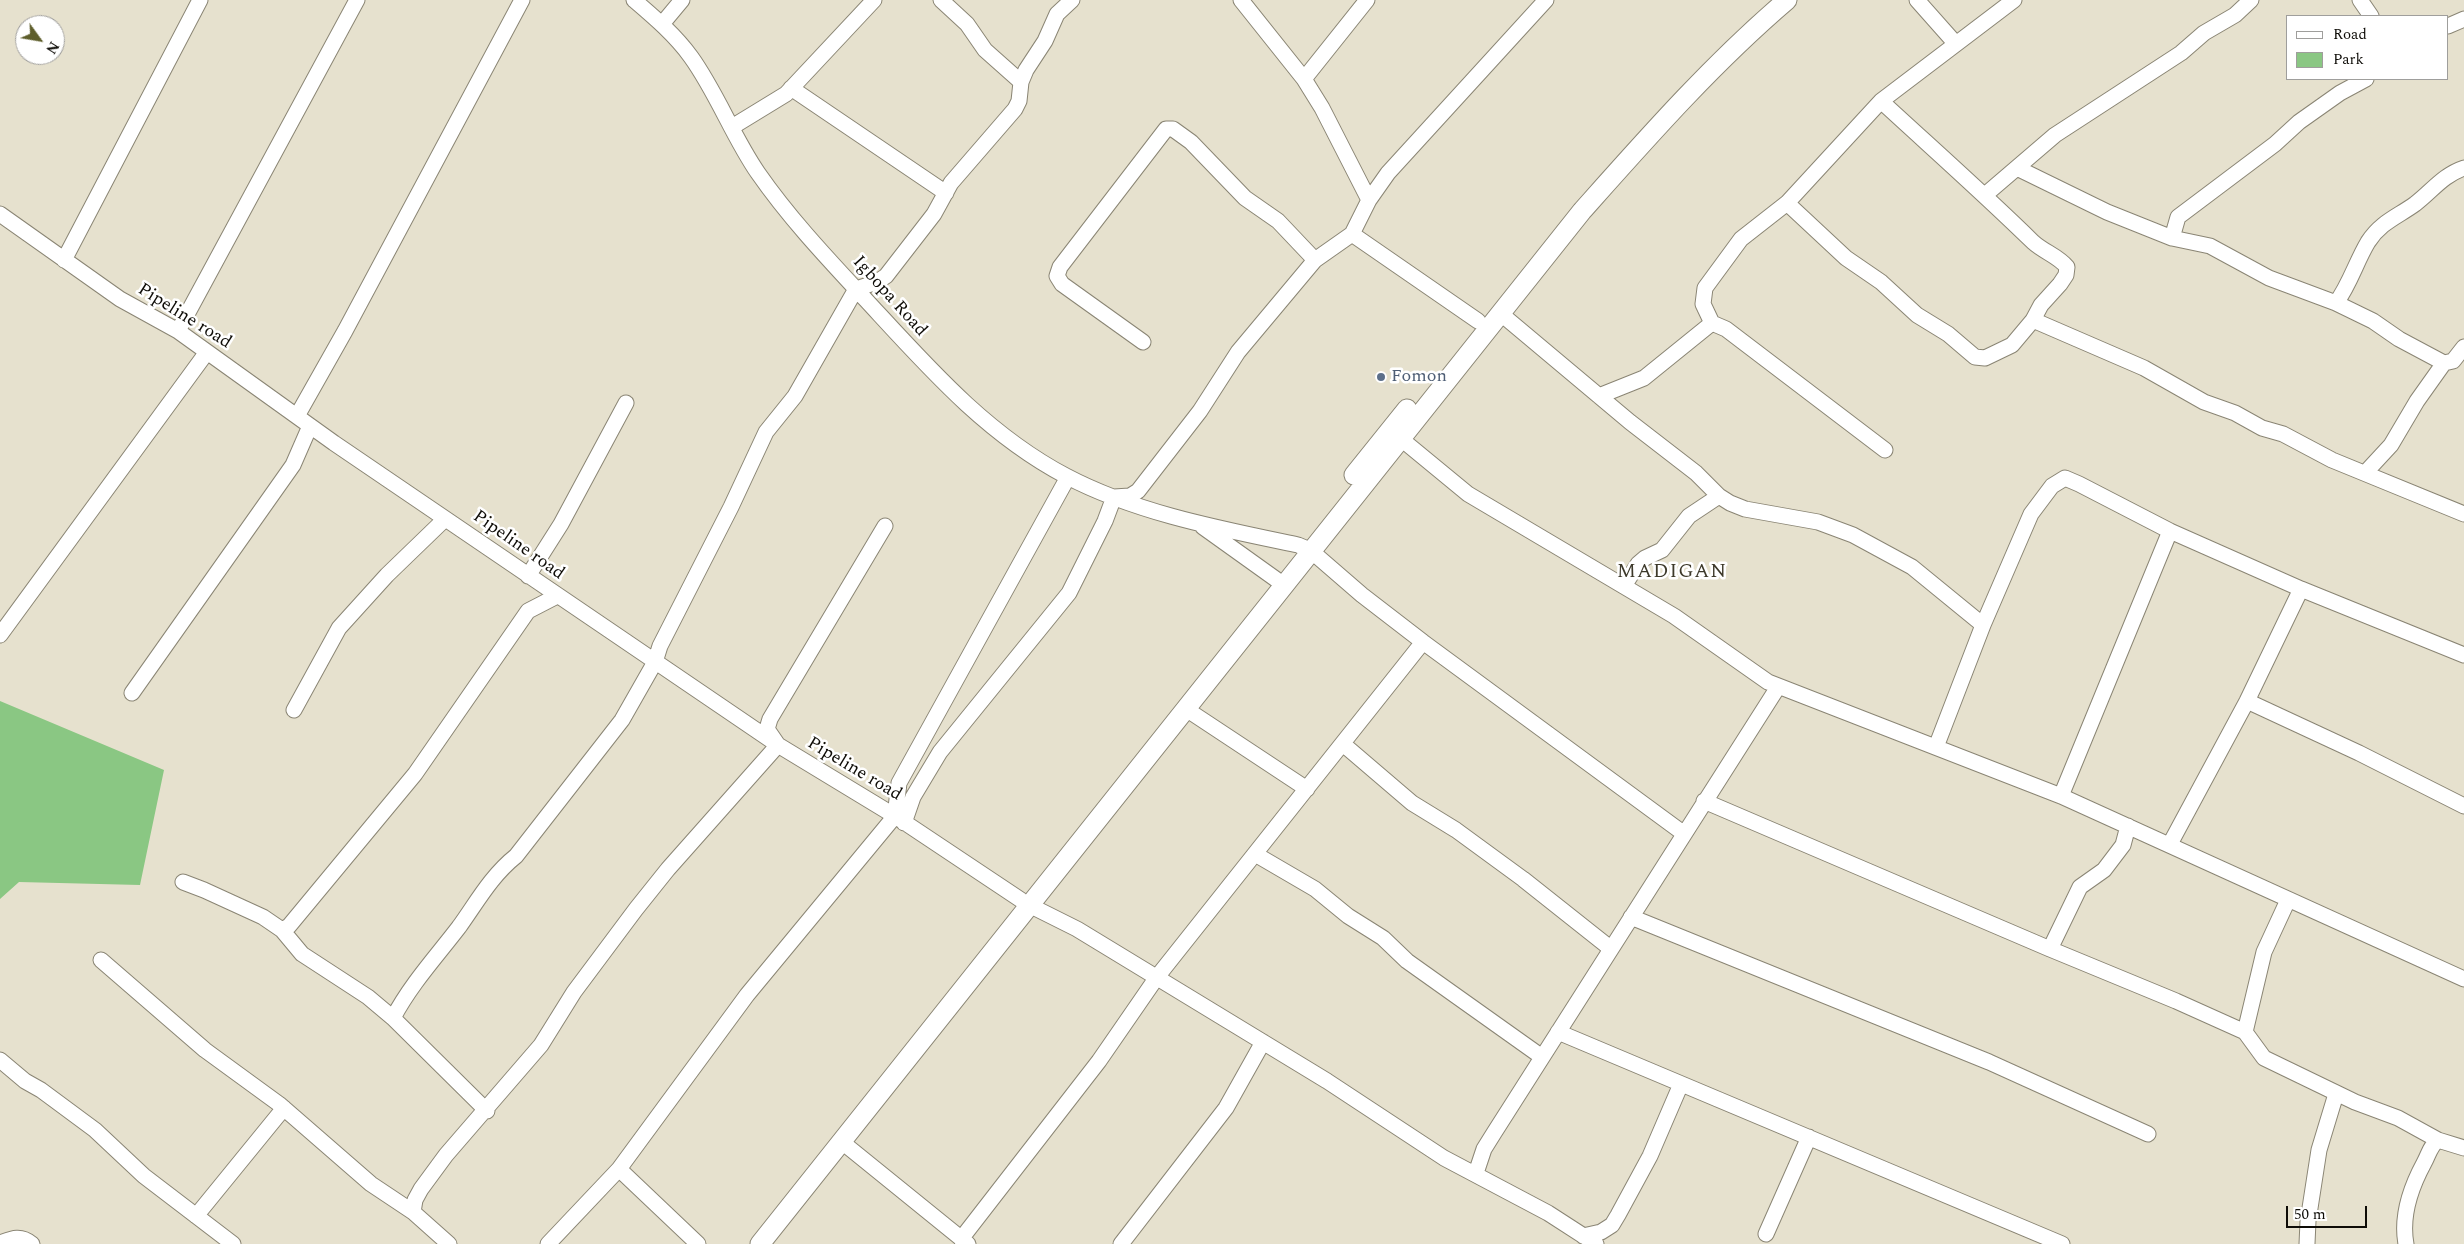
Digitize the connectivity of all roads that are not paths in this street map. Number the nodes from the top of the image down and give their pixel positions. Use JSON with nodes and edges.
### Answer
{"nodes":[{"id":1,"x":200,"y":0,"type":"edge"},
{"id":2,"x":357,"y":0,"type":"edge"},
{"id":3,"x":522,"y":0,"type":"edge"},
{"id":4,"x":634,"y":0,"type":"edge"},
{"id":5,"x":682,"y":0,"type":"edge"},
{"id":6,"x":874,"y":0,"type":"edge"},
{"id":7,"x":941,"y":0,"type":"edge"},
{"id":8,"x":1072,"y":0,"type":"edge"},
{"id":9,"x":1240,"y":0,"type":"edge"},
{"id":10,"x":1367,"y":0,"type":"edge"},
{"id":11,"x":1546,"y":0,"type":"edge"},
{"id":12,"x":1767,"y":0,"type":"edge"},
{"id":13,"x":1787,"y":0,"type":"edge"},
{"id":14,"x":1918,"y":0,"type":"edge"},
{"id":15,"x":2014,"y":0,"type":"edge"},
{"id":16,"x":2251,"y":0,"type":"edge"},
{"id":17,"x":2360,"y":0,"type":"edge"},
{"id":18,"x":2370,"y":15,"type":"edge"},
{"id":19,"x":2464,"y":19,"type":"edge"},
{"id":20,"x":662,"y":24,"type":"junction"},
{"id":21,"x":2449,"y":26,"type":"edge"},
{"id":22,"x":1956,"y":44,"type":"junction"},
{"id":23,"x":1304,"y":79,"type":"junction"},
{"id":24,"x":2364,"y":80,"type":"edge"},
{"id":25,"x":1021,"y":82,"type":"junction"},
{"id":26,"x":791,"y":88,"type":"junction"},
{"id":27,"x":1881,"y":101,"type":"junction"},
{"id":28,"x":732,"y":127,"type":"junction"},
{"id":29,"x":2017,"y":168,"type":"junction"},
{"id":30,"x":2464,"y":168,"type":"edge"},
{"id":31,"x":946,"y":194,"type":"junction"},
{"id":32,"x":1985,"y":196,"type":"junction"},
{"id":33,"x":1368,"y":200,"type":"junction"},
{"id":34,"x":1787,"y":203,"type":"junction"},
{"id":35,"x":0,"y":214,"type":"edge"},
{"id":36,"x":1352,"y":234,"type":"junction"},
{"id":37,"x":2172,"y":238,"type":"junction"},
{"id":38,"x":64,"y":260,"type":"junction"},
{"id":39,"x":1315,"y":260,"type":"junction"},
{"id":40,"x":856,"y":289,"type":"junction"},
{"id":41,"x":2336,"y":303,"type":"junction"},
{"id":42,"x":1500,"y":313,"type":"junction"},
{"id":43,"x":2033,"y":320,"type":"junction"},
{"id":44,"x":1478,"y":321,"type":"junction"},
{"id":45,"x":1712,"y":323,"type":"junction"},
{"id":46,"x":178,"y":331,"type":"junction"},
{"id":47,"x":1143,"y":342,"type":"dead end"},
{"id":48,"x":2464,"y":347,"type":"edge"},
{"id":49,"x":207,"y":352,"type":"junction"},
{"id":50,"x":2444,"y":363,"type":"junction"},
{"id":51,"x":1599,"y":396,"type":"junction"},
{"id":52,"x":626,"y":403,"type":"dead end"},
{"id":53,"x":297,"y":416,"type":"junction"},
{"id":54,"x":310,"y":426,"type":"junction"},
{"id":55,"x":1400,"y":438,"type":"junction"},
{"id":56,"x":1885,"y":450,"type":"dead end"},
{"id":57,"x":2366,"y":472,"type":"junction"},
{"id":58,"x":1068,"y":477,"type":"junction"},
{"id":59,"x":1114,"y":496,"type":"junction"},
{"id":60,"x":1719,"y":496,"type":"junction"},
{"id":61,"x":2464,"y":514,"type":"edge"},
{"id":62,"x":445,"y":519,"type":"junction"},
{"id":63,"x":1198,"y":524,"type":"junction"},
{"id":64,"x":885,"y":526,"type":"dead end"},
{"id":65,"x":2170,"y":531,"type":"junction"},
{"id":66,"x":1304,"y":548,"type":"junction"},
{"id":67,"x":528,"y":576,"type":"junction"},
{"id":68,"x":1279,"y":581,"type":"junction"},
{"id":69,"x":1624,"y":586,"type":"junction"},
{"id":70,"x":2301,"y":589,"type":"junction"},
{"id":71,"x":557,"y":596,"type":"junction"},
{"id":72,"x":1983,"y":625,"type":"junction"},
{"id":73,"x":0,"y":635,"type":"edge"},
{"id":74,"x":1423,"y":642,"type":"junction"},
{"id":75,"x":2464,"y":656,"type":"edge"},
{"id":76,"x":655,"y":662,"type":"junction"},
{"id":77,"x":1778,"y":687,"type":"junction"},
{"id":78,"x":132,"y":693,"type":"dead end"},
{"id":79,"x":2247,"y":701,"type":"junction"},
{"id":80,"x":1186,"y":709,"type":"junction"},
{"id":81,"x":294,"y":710,"type":"dead end"},
{"id":82,"x":1343,"y":744,"type":"junction"},
{"id":83,"x":778,"y":745,"type":"junction"},
{"id":84,"x":1936,"y":747,"type":"junction"},
{"id":85,"x":1307,"y":789,"type":"junction"},
{"id":86,"x":2060,"y":796,"type":"junction"},
{"id":87,"x":1704,"y":802,"type":"junction"},
{"id":88,"x":2464,"y":806,"type":"edge"},
{"id":89,"x":899,"y":820,"type":"junction"},
{"id":90,"x":2128,"y":826,"type":"junction"},
{"id":91,"x":1683,"y":833,"type":"junction"},
{"id":92,"x":2170,"y":844,"type":"junction"},
{"id":93,"x":1255,"y":854,"type":"junction"},
{"id":94,"x":183,"y":882,"type":"dead end"},
{"id":95,"x":2288,"y":900,"type":"junction"},
{"id":96,"x":1025,"y":902,"type":"junction"},
{"id":97,"x":1631,"y":916,"type":"junction"},
{"id":98,"x":282,"y":930,"type":"junction"},
{"id":99,"x":1610,"y":948,"type":"junction"},
{"id":100,"x":2050,"y":949,"type":"junction"},
{"id":101,"x":101,"y":960,"type":"dead end"},
{"id":102,"x":1157,"y":978,"type":"junction"},
{"id":103,"x":2464,"y":979,"type":"edge"},
{"id":104,"x":393,"y":1018,"type":"junction"},
{"id":105,"x":1558,"y":1032,"type":"junction"},
{"id":106,"x":2245,"y":1032,"type":"junction"},
{"id":107,"x":1263,"y":1042,"type":"junction"},
{"id":108,"x":1542,"y":1057,"type":"junction"},
{"id":109,"x":0,"y":1060,"type":"edge"},
{"id":110,"x":1681,"y":1084,"type":"junction"},
{"id":111,"x":2336,"y":1094,"type":"junction"},
{"id":112,"x":284,"y":1108,"type":"junction"},
{"id":113,"x":486,"y":1110,"type":"junction"},
{"id":114,"x":2148,"y":1134,"type":"dead end"},
{"id":115,"x":1809,"y":1138,"type":"junction"},
{"id":116,"x":2434,"y":1140,"type":"junction"},
{"id":117,"x":842,"y":1142,"type":"junction"},
{"id":118,"x":2464,"y":1148,"type":"edge"},
{"id":119,"x":618,"y":1169,"type":"junction"},
{"id":120,"x":1476,"y":1173,"type":"junction"},
{"id":121,"x":413,"y":1212,"type":"junction"},
{"id":122,"x":196,"y":1216,"type":"junction"},
{"id":123,"x":1766,"y":1234,"type":"dead end"},
{"id":124,"x":1590,"y":1240,"type":"edge"},
{"id":125,"x":964,"y":1241,"type":"edge"},
{"id":126,"x":0,"y":1243,"type":"edge"},
{"id":127,"x":32,"y":1244,"type":"edge"},
{"id":128,"x":233,"y":1244,"type":"edge"},
{"id":129,"x":449,"y":1244,"type":"edge"},
{"id":130,"x":548,"y":1244,"type":"edge"},
{"id":131,"x":698,"y":1244,"type":"edge"},
{"id":132,"x":748,"y":1244,"type":"edge"},
{"id":133,"x":760,"y":1244,"type":"edge"},
{"id":134,"x":1121,"y":1244,"type":"edge"},
{"id":135,"x":2062,"y":1244,"type":"edge"},
{"id":136,"x":2308,"y":1244,"type":"edge"},
{"id":137,"x":2406,"y":1244,"type":"edge"}],
"edges":[{"from":1,"to":38,"type":"street"},
{"from":2,"to":46,"type":"street"},
{"from":3,"to":53,"type":"street"},
{"from":4,"to":20,"type":"street","name":"Igbopa Road"},
{"from":5,"to":20,"type":"street"},
{"from":6,"to":26,"type":"street"},
{"from":7,"to":25,"type":"street"},
{"from":8,"to":25,"type":"street"},
{"from":9,"to":23,"type":"street"},
{"from":10,"to":23,"type":"street"},
{"from":11,"to":33,"type":"street"},
{"from":12,"to":44,"type":"main road"},
{"from":13,"to":42,"type":"main road"},
{"from":14,"to":22,"type":"street"},
{"from":15,"to":22,"type":"street"},
{"from":16,"to":29,"type":"street"},
{"from":17,"to":18,"type":"street"},
{"from":19,"to":21,"type":"street"},
{"from":20,"to":28,"type":"street","name":"Igbopa Road"},
{"from":22,"to":27,"type":"street"},
{"from":23,"to":33,"type":"street"},
{"from":24,"to":37,"type":"street"},
{"from":25,"to":31,"type":"street"},
{"from":26,"to":28,"type":"street"},
{"from":26,"to":31,"type":"street"},
{"from":27,"to":32,"type":"street"},
{"from":27,"to":34,"type":"street"},
{"from":28,"to":40,"type":"street","name":"Igbopa Road"},
{"from":29,"to":32,"type":"street"},
{"from":29,"to":37,"type":"street"},
{"from":30,"to":41,"type":"street"},
{"from":31,"to":40,"type":"street"},
{"from":32,"to":43,"type":"street"},
{"from":33,"to":36,"type":"street"},
{"from":34,"to":43,"type":"street"},
{"from":34,"to":45,"type":"street"},
{"from":35,"to":38,"type":"street","name":"Pipeline road"},
{"from":36,"to":39,"type":"street"},
{"from":36,"to":44,"type":"street"},
{"from":37,"to":41,"type":"street"},
{"from":38,"to":46,"type":"street","name":"Pipeline road"},
{"from":39,"to":47,"type":"street"},
{"from":39,"to":59,"type":"street"},
{"from":40,"to":58,"type":"street","name":"Igbopa Road"},
{"from":40,"to":76,"type":"street"},
{"from":41,"to":50,"type":"street"},
{"from":42,"to":51,"type":"street"},
{"from":42,"to":55,"type":"main road"},
{"from":43,"to":57,"type":"street"},
{"from":44,"to":66,"type":"main road"},
{"from":45,"to":51,"type":"street"},
{"from":45,"to":56,"type":"street"},
{"from":46,"to":49,"type":"street","name":"Pipeline road"},
{"from":48,"to":50,"type":"street"},
{"from":49,"to":53,"type":"street","name":"Pipeline road"},
{"from":49,"to":73,"type":"street"},
{"from":50,"to":57,"type":"street"},
{"from":51,"to":60,"type":"street"},
{"from":52,"to":67,"type":"street"},
{"from":53,"to":54,"type":"street","name":"Pipeline road"},
{"from":54,"to":62,"type":"street","name":"Pipeline road"},
{"from":54,"to":78,"type":"street"},
{"from":55,"to":66,"type":"main road"},
{"from":55,"to":69,"type":"street"},
{"from":57,"to":61,"type":"street"},
{"from":58,"to":59,"type":"street","name":"Igbopa Road"},
{"from":58,"to":89,"type":"street"},
{"from":59,"to":63,"type":"street","name":"Igbopa Road"},
{"from":59,"to":89,"type":"street"},
{"from":60,"to":69,"type":"street"},
{"from":60,"to":72,"type":"street"},
{"from":62,"to":67,"type":"street","name":"Pipeline road"},
{"from":62,"to":81,"type":"street"},
{"from":63,"to":66,"type":"street"},
{"from":63,"to":68,"type":"street"},
{"from":64,"to":83,"type":"street"},
{"from":65,"to":70,"type":"street"},
{"from":65,"to":72,"type":"street"},
{"from":65,"to":86,"type":"street"},
{"from":66,"to":68,"type":"main road"},
{"from":66,"to":74,"type":"street"},
{"from":67,"to":71,"type":"street","name":"Pipeline road"},
{"from":68,"to":80,"type":"main road"},
{"from":68,"to":96,"type":"main road"},
{"from":69,"to":77,"type":"street"},
{"from":70,"to":75,"type":"street"},
{"from":70,"to":79,"type":"street"},
{"from":71,"to":76,"type":"street","name":"Pipeline road"},
{"from":71,"to":98,"type":"street"},
{"from":72,"to":84,"type":"street"},
{"from":74,"to":82,"type":"street"},
{"from":74,"to":91,"type":"street"},
{"from":76,"to":83,"type":"street","name":"Pipeline road"},
{"from":76,"to":104,"type":"street"},
{"from":77,"to":84,"type":"street"},
{"from":77,"to":87,"type":"street"},
{"from":79,"to":88,"type":"street"},
{"from":79,"to":92,"type":"street"},
{"from":80,"to":85,"type":"street"},
{"from":80,"to":96,"type":"main road"},
{"from":82,"to":85,"type":"street"},
{"from":82,"to":99,"type":"street"},
{"from":83,"to":89,"type":"street","name":"Pipeline road"},
{"from":83,"to":113,"type":"street"},
{"from":84,"to":86,"type":"street"},
{"from":85,"to":93,"type":"street"},
{"from":86,"to":90,"type":"street"},
{"from":87,"to":91,"type":"street"},
{"from":87,"to":100,"type":"street"},
{"from":89,"to":96,"type":"street","name":"Pipeline road"},
{"from":89,"to":119,"type":"street"},
{"from":90,"to":92,"type":"street"},
{"from":90,"to":100,"type":"street"},
{"from":91,"to":97,"type":"street"},
{"from":92,"to":95,"type":"street"},
{"from":93,"to":102,"type":"street"},
{"from":93,"to":108,"type":"street"},
{"from":94,"to":98,"type":"street"},
{"from":95,"to":103,"type":"street"},
{"from":95,"to":106,"type":"street"},
{"from":96,"to":102,"type":"street","name":"Pipeline road"},
{"from":96,"to":117,"type":"main road"},
{"from":96,"to":132,"type":"main road"},
{"from":97,"to":99,"type":"street"},
{"from":97,"to":114,"type":"street"},
{"from":98,"to":104,"type":"street"},
{"from":99,"to":105,"type":"street"},
{"from":100,"to":106,"type":"street"},
{"from":101,"to":112,"type":"street"},
{"from":102,"to":107,"type":"street","name":"Pipeline road"},
{"from":102,"to":125,"type":"street"},
{"from":104,"to":113,"type":"street"},
{"from":105,"to":108,"type":"street"},
{"from":105,"to":110,"type":"street"},
{"from":106,"to":111,"type":"street"},
{"from":107,"to":120,"type":"street","name":"Pipeline road"},
{"from":107,"to":134,"type":"street"},
{"from":108,"to":120,"type":"street"},
{"from":109,"to":122,"type":"street"},
{"from":110,"to":115,"type":"street"},
{"from":110,"to":124,"type":"street"},
{"from":111,"to":116,"type":"street"},
{"from":111,"to":136,"type":"street"},
{"from":112,"to":121,"type":"street"},
{"from":112,"to":122,"type":"street"},
{"from":113,"to":121,"type":"street"},
{"from":115,"to":123,"type":"street"},
{"from":115,"to":135,"type":"street"},
{"from":116,"to":118,"type":"street"},
{"from":116,"to":137,"type":"street"},
{"from":117,"to":125,"type":"street"},
{"from":117,"to":133,"type":"main road"},
{"from":119,"to":130,"type":"street"},
{"from":119,"to":131,"type":"street"},
{"from":120,"to":124,"type":"street","name":"Pipeline road"},
{"from":121,"to":129,"type":"street"},
{"from":122,"to":128,"type":"street"},
{"from":126,"to":127,"type":"street"}]}
